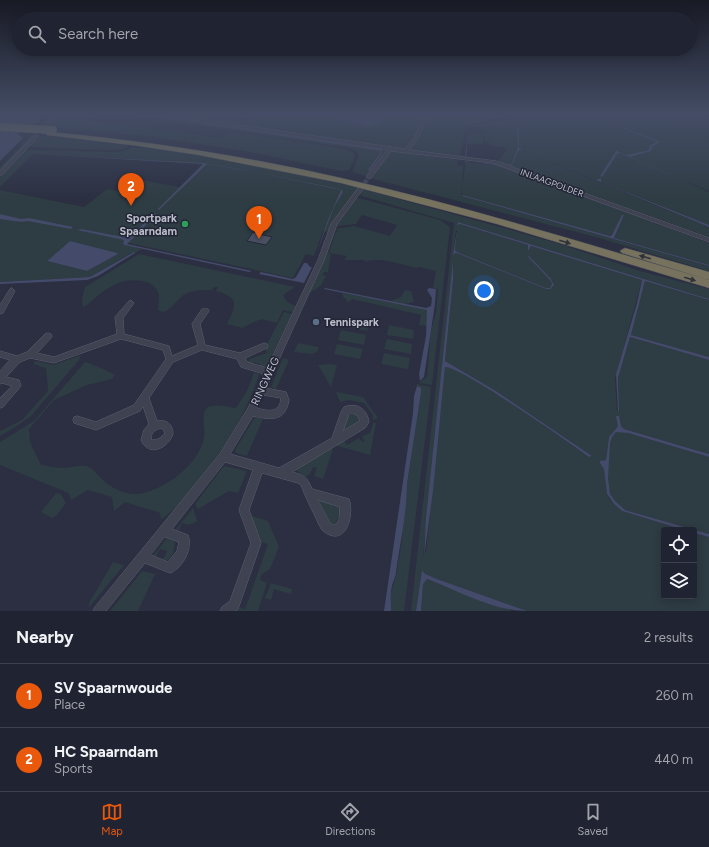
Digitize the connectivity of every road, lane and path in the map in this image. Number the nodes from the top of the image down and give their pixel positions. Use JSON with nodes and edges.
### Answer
{"nodes":[{"id":1,"x":31,"y":143,"type":"edge"},
{"id":2,"x":132,"y":143,"type":"edge"},
{"id":3,"x":171,"y":143,"type":"edge"},
{"id":4,"x":346,"y":143,"type":"edge"},
{"id":5,"x":413,"y":143,"type":"edge"},
{"id":6,"x":390,"y":149,"type":"junction"},
{"id":7,"x":406,"y":151,"type":"junction"},
{"id":8,"x":0,"y":174,"type":"edge"},
{"id":9,"x":369,"y":177,"type":"tunnel mouth"},
{"id":10,"x":360,"y":188,"type":"tunnel mouth"},
{"id":11,"x":709,"y":240,"type":"edge"},
{"id":12,"x":709,"y":276,"type":"edge"},
{"id":13,"x":709,"y":284,"type":"edge"},
{"id":14,"x":12,"y":291,"type":"dead end"},
{"id":15,"x":131,"y":303,"type":"dead end"},
{"id":16,"x":0,"y":311,"type":"edge"},
{"id":17,"x":205,"y":311,"type":"dead end"},
{"id":18,"x":48,"y":336,"type":"dead end"},
{"id":19,"x":121,"y":336,"type":"junction"},
{"id":20,"x":264,"y":346,"type":"dead end"},
{"id":21,"x":202,"y":347,"type":"junction"},
{"id":22,"x":0,"y":354,"type":"edge"},
{"id":23,"x":30,"y":355,"type":"junction"},
{"id":24,"x":240,"y":356,"type":"junction"},
{"id":25,"x":17,"y":359,"type":"junction"},
{"id":26,"x":170,"y":360,"type":"junction"},
{"id":27,"x":268,"y":372,"type":"junction"},
{"id":28,"x":0,"y":380,"type":"edge"},
{"id":29,"x":260,"y":391,"type":"junction"},
{"id":30,"x":144,"y":398,"type":"junction"},
{"id":31,"x":0,"y":404,"type":"edge"},
{"id":32,"x":251,"y":411,"type":"junction"},
{"id":33,"x":76,"y":420,"type":"dead end"},
{"id":34,"x":154,"y":426,"type":"dead end"},
{"id":35,"x":336,"y":441,"type":"dead end"},
{"id":36,"x":223,"y":457,"type":"junction"},
{"id":37,"x":259,"y":467,"type":"junction"},
{"id":38,"x":282,"y":472,"type":"junction"},
{"id":39,"x":310,"y":494,"type":"dead end"},
{"id":40,"x":164,"y":531,"type":"junction"},
{"id":41,"x":143,"y":557,"type":"junction"},
{"id":42,"x":99,"y":611,"type":"edge"},
{"id":43,"x":226,"y":611,"type":"edge"}],
"edges":[{"from":1,"to":8,"type":"street"},
{"from":2,"to":13,"type":"highway","one_way":true},
{"from":12,"to":3,"type":"highway","one_way":true},
{"from":4,"to":6,"type":"street","name":"INLAAGPOLDER"},
{"from":5,"to":7,"type":"street"},
{"from":6,"to":7,"type":"street","name":"INLAAGPOLDER"},
{"from":6,"to":9,"type":"street"},
{"from":7,"to":11,"type":"street","name":"INLAAGPOLDER"},
{"from":10,"to":27,"type":"street","name":"RINGWEG"},
{"from":14,"to":16,"type":"street"},
{"from":15,"to":19,"type":"street"},
{"from":17,"to":21,"type":"street"},
{"from":18,"to":23,"type":"street"},
{"from":19,"to":23,"type":"street"},
{"from":19,"to":26,"type":"street"},
{"from":20,"to":24,"type":"street"},
{"from":21,"to":24,"type":"street"},
{"from":21,"to":26,"type":"street"},
{"from":22,"to":25,"type":"street"},
{"from":23,"to":25,"type":"street"},
{"from":24,"to":27,"type":"street"},
{"from":25,"to":28,"type":"street"},
{"from":26,"to":30,"type":"street"},
{"from":27,"to":29,"type":"street","name":"RINGWEG"},
{"from":28,"to":31,"type":"street"},
{"from":29,"to":32,"type":"street","name":"RINGWEG"},
{"from":29,"to":32,"type":"street"},
{"from":30,"to":33,"type":"street"},
{"from":30,"to":34,"type":"street"},
{"from":32,"to":36,"type":"street","name":"RINGWEG"},
{"from":35,"to":38,"type":"street"},
{"from":36,"to":37,"type":"street"},
{"from":36,"to":40,"type":"street","name":"RINGWEG"},
{"from":37,"to":38,"type":"street"},
{"from":37,"to":43,"type":"street"},
{"from":38,"to":39,"type":"street"},
{"from":40,"to":41,"type":"street","name":"RINGWEG"},
{"from":40,"to":41,"type":"street"},
{"from":41,"to":42,"type":"street","name":"RINGWEG"}]}
